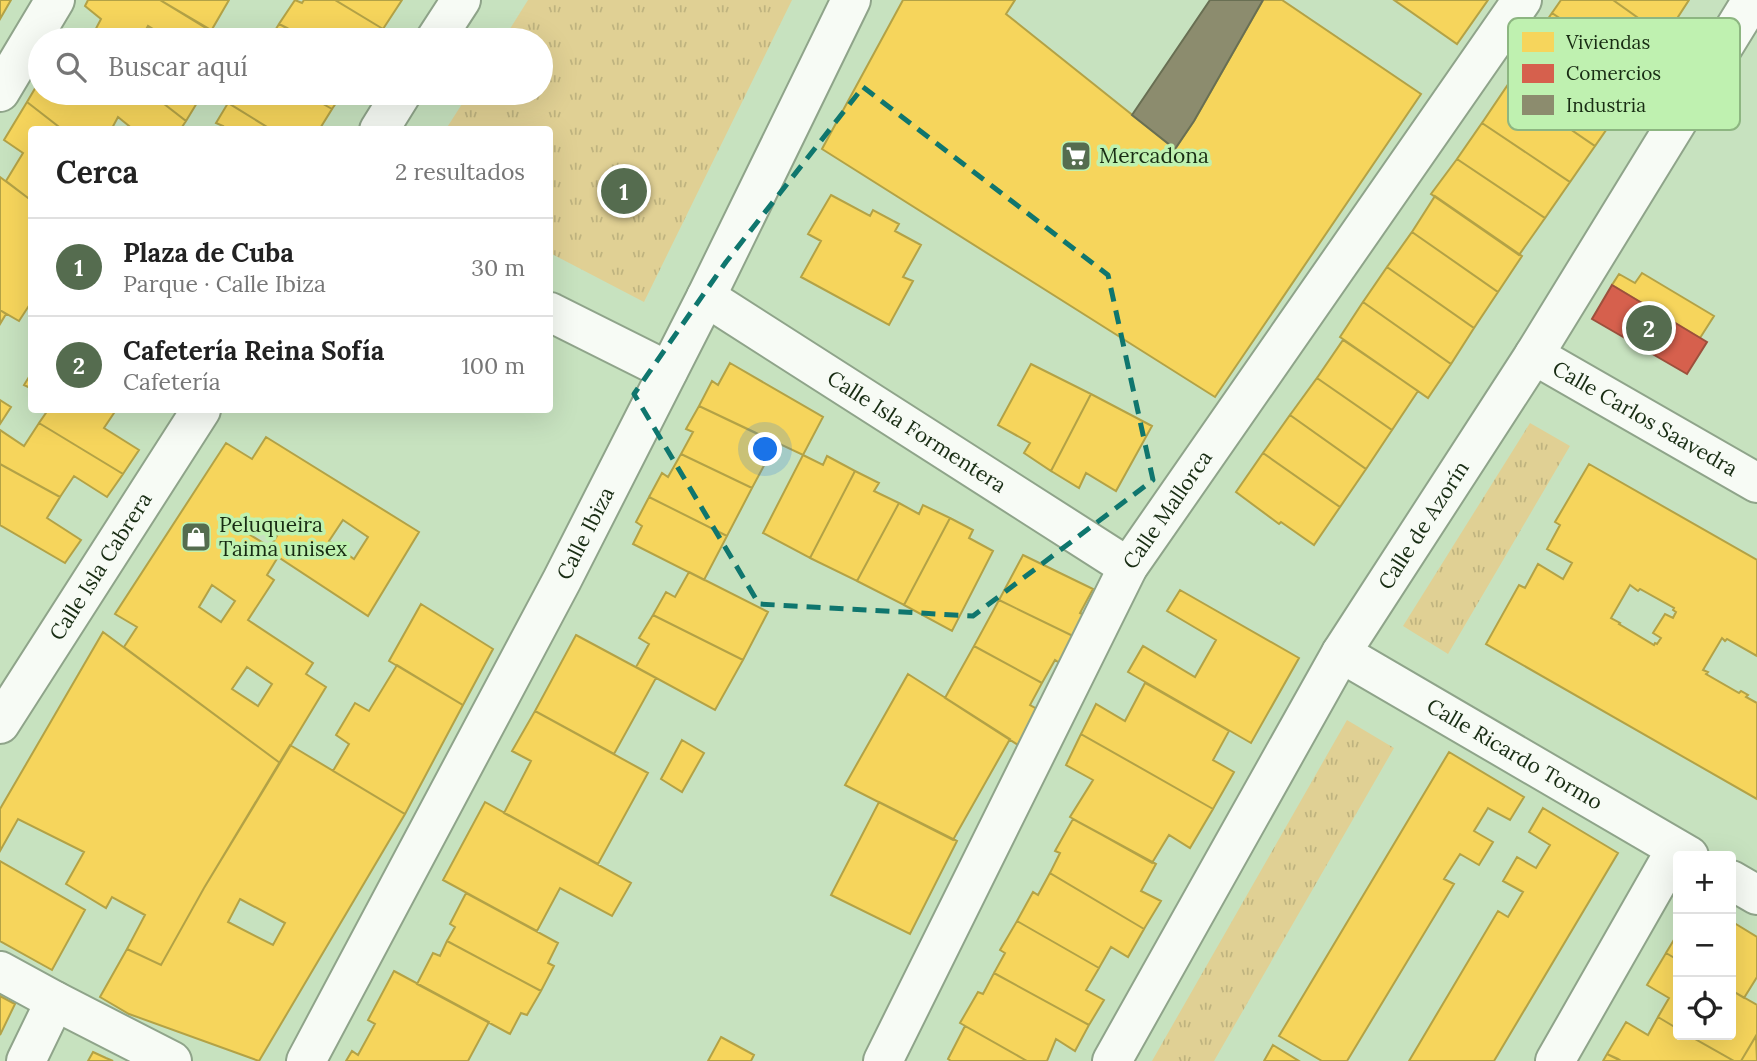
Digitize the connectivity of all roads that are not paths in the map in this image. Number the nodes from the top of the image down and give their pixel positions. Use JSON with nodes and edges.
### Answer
{"nodes":[{"id":1,"x":55,"y":0,"type":"edge"},
{"id":2,"x":461,"y":0,"type":"edge"},
{"id":3,"x":851,"y":0,"type":"edge"},
{"id":4,"x":1522,"y":0,"type":"edge"},
{"id":5,"x":1752,"y":0,"type":"edge"},
{"id":6,"x":1509,"y":18,"type":"edge"},
{"id":7,"x":1508,"y":20,"type":"edge"},
{"id":8,"x":1740,"y":20,"type":"edge"},
{"id":9,"x":38,"y":28,"type":"edge"},
{"id":10,"x":443,"y":28,"type":"edge"},
{"id":11,"x":28,"y":45,"type":"edge"},
{"id":12,"x":0,"y":92,"type":"edge"},
{"id":13,"x":395,"y":105,"type":"edge"},
{"id":14,"x":381,"y":126,"type":"edge"},
{"id":15,"x":1672,"y":130,"type":"edge"},
{"id":16,"x":706,"y":297,"type":"junction"},
{"id":17,"x":553,"y":314,"type":"edge"},
{"id":18,"x":1534,"y":355,"type":"junction"},
{"id":19,"x":668,"y":371,"type":"junction"},
{"id":20,"x":199,"y":413,"type":"edge"},
{"id":21,"x":1757,"y":483,"type":"edge"},
{"id":22,"x":1128,"y":567,"type":"junction"},
{"id":23,"x":1341,"y":653,"type":"junction"},
{"id":24,"x":0,"y":724,"type":"edge"},
{"id":25,"x":1680,"y":851,"type":"edge"},
{"id":26,"x":1673,"y":869,"type":"edge"},
{"id":27,"x":1736,"y":883,"type":"edge"},
{"id":28,"x":1757,"y":895,"type":"edge"},
{"id":29,"x":0,"y":971,"type":"edge"},
{"id":30,"x":55,"y":1001,"type":"junction"},
{"id":31,"x":26,"y":1061,"type":"edge"},
{"id":32,"x":172,"y":1061,"type":"edge"},
{"id":33,"x":306,"y":1061,"type":"edge"},
{"id":34,"x":883,"y":1061,"type":"edge"},
{"id":35,"x":1112,"y":1061,"type":"edge"},
{"id":36,"x":1555,"y":1061,"type":"edge"}],
"edges":[{"from":1,"to":9,"type":"street"},
{"from":2,"to":10,"type":"street"},
{"from":3,"to":16,"type":"street","name":"Calle Ibiza"},
{"from":4,"to":6,"type":"street","name":"Calle Mallorca"},
{"from":5,"to":8,"type":"street","name":"Calle de Azorín"},
{"from":7,"to":22,"type":"street","name":"Calle Mallorca"},
{"from":11,"to":12,"type":"street"},
{"from":13,"to":14,"type":"street"},
{"from":15,"to":18,"type":"street","name":"Calle de Azorín"},
{"from":16,"to":19,"type":"street","name":"Calle Ibiza"},
{"from":16,"to":22,"type":"street","name":"Calle Isla Formentera"},
{"from":17,"to":19,"type":"street"},
{"from":18,"to":21,"type":"street","name":"Calle Carlos Saavedra"},
{"from":18,"to":23,"type":"street","name":"Calle de Azorín"},
{"from":19,"to":33,"type":"street","name":"Calle Ibiza"},
{"from":20,"to":24,"type":"street","name":"Calle Isla Cabrera"},
{"from":22,"to":34,"type":"street","name":"Calle Mallorca"},
{"from":23,"to":25,"type":"street","name":"Calle Ricardo Tormo"},
{"from":23,"to":35,"type":"street","name":"Calle de Azorín"},
{"from":26,"to":36,"type":"street"},
{"from":27,"to":28,"type":"street"},
{"from":29,"to":30,"type":"street"},
{"from":30,"to":31,"type":"street"},
{"from":30,"to":32,"type":"street"}]}
